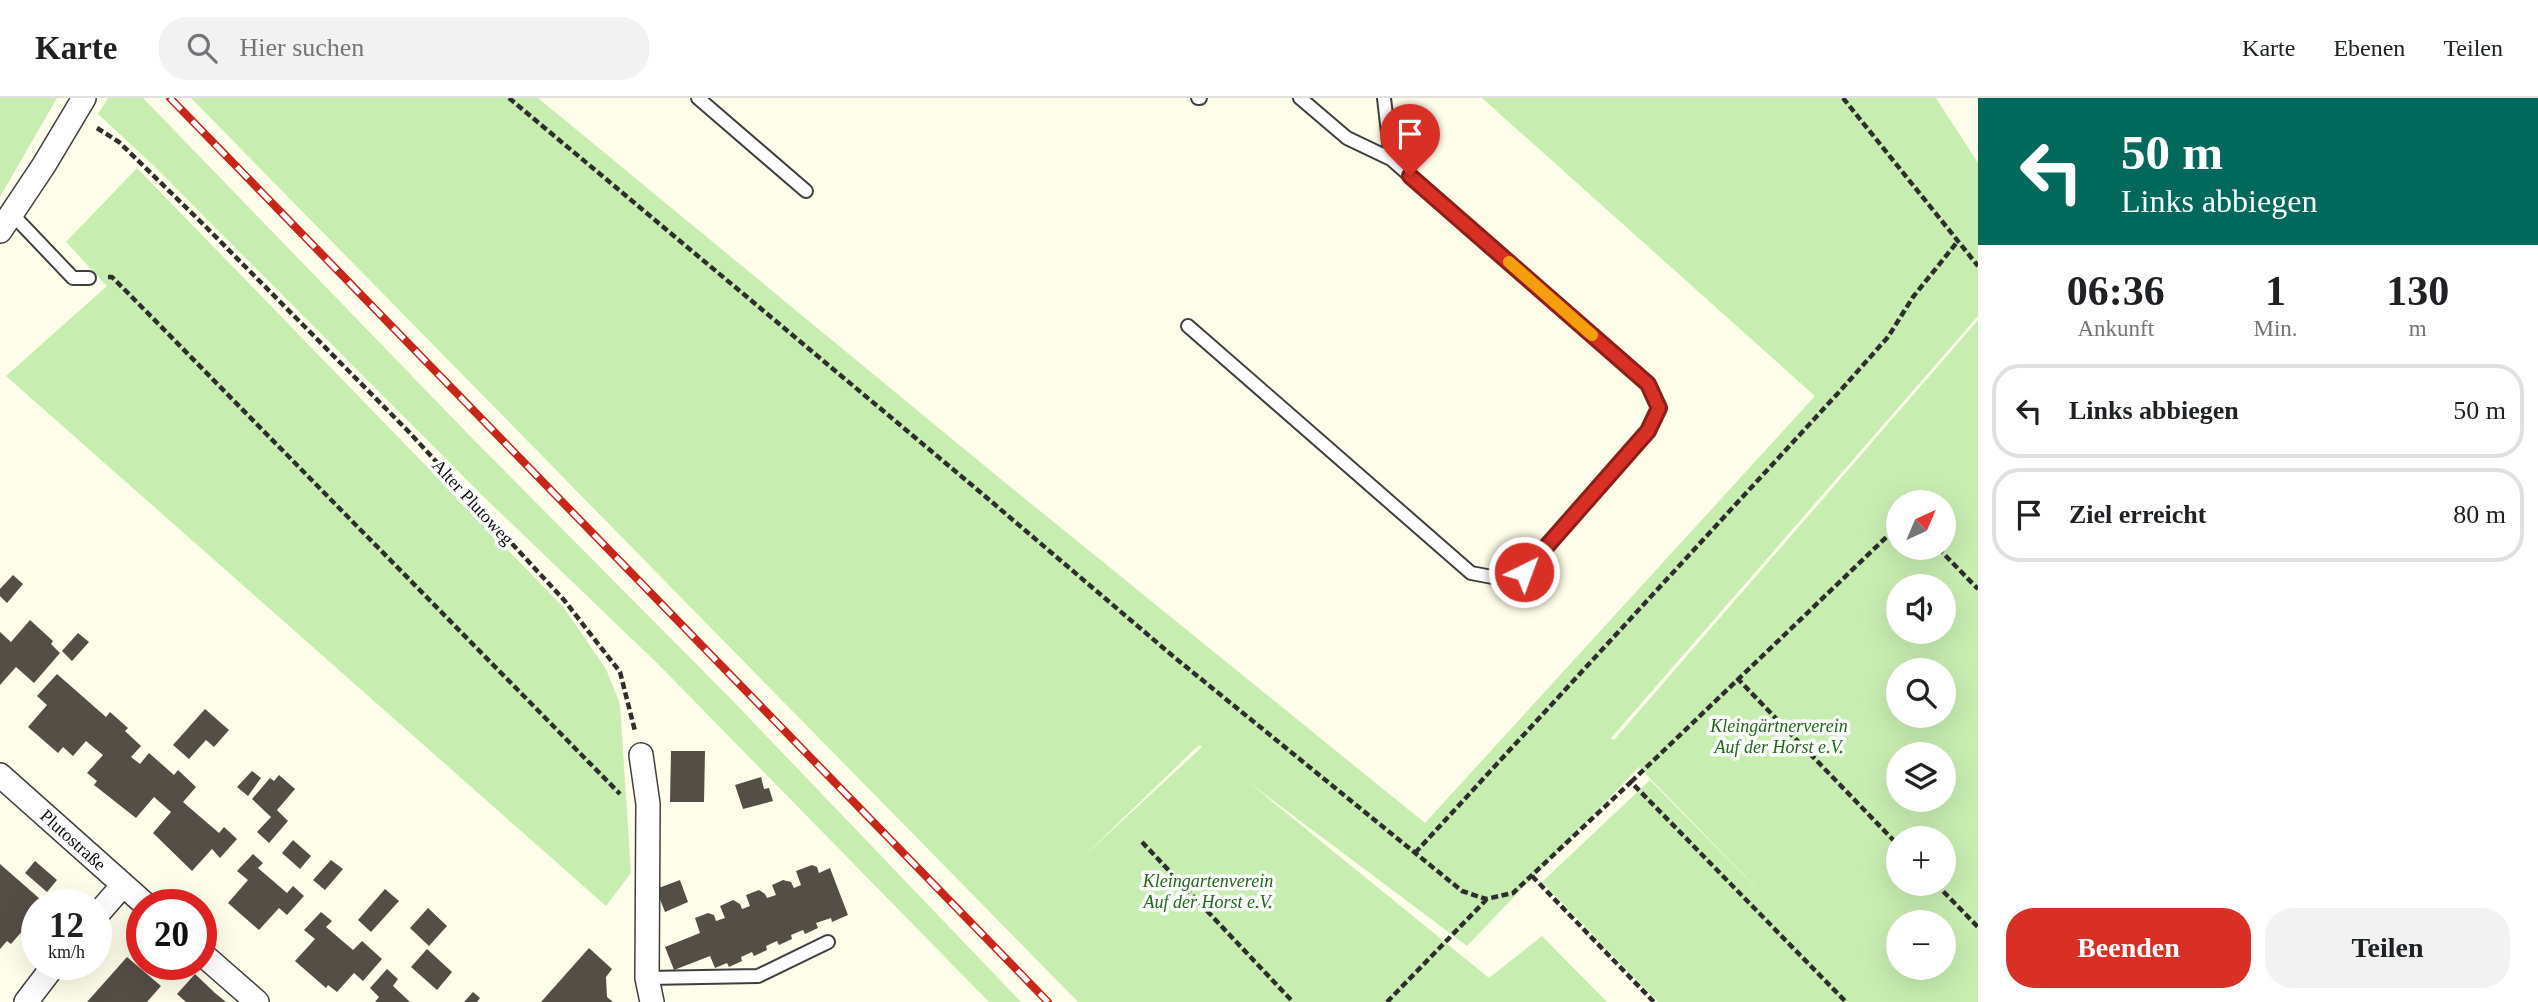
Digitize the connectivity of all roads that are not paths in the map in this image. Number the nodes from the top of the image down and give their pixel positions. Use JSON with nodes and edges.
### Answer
{"nodes":[{"id":1,"x":698,"y":98,"type":"edge"},
{"id":2,"x":1300,"y":98,"type":"edge"},
{"id":3,"x":1384,"y":98,"type":"edge"},
{"id":4,"x":79,"y":106,"type":"edge"},
{"id":5,"x":1391,"y":159,"type":"junction"},
{"id":6,"x":806,"y":191,"type":"dead end"},
{"id":7,"x":6,"y":223,"type":"edge"},
{"id":8,"x":89,"y":278,"type":"road end"},
{"id":9,"x":1188,"y":326,"type":"dead end"},
{"id":10,"x":641,"y":755,"type":"road end"},
{"id":11,"x":0,"y":775,"type":"edge"},
{"id":12,"x":123,"y":884,"type":"junction"},
{"id":13,"x":128,"y":889,"type":"edge"},
{"id":14,"x":112,"y":897,"type":"edge"},
{"id":15,"x":828,"y":942,"type":"dead end"},
{"id":16,"x":217,"y":967,"type":"edge"},
{"id":17,"x":647,"y":978,"type":"junction"},
{"id":18,"x":43,"y":980,"type":"edge"},
{"id":19,"x":26,"y":1002,"type":"edge"},
{"id":20,"x":257,"y":1002,"type":"edge"},
{"id":21,"x":652,"y":1002,"type":"edge"}],
"edges":[{"from":1,"to":6,"type":"lane"},
{"from":2,"to":5,"type":"lane"},
{"from":3,"to":5,"type":"lane"},
{"from":4,"to":7,"type":"street"},
{"from":5,"to":9,"type":"lane"},
{"from":7,"to":8,"type":"lane"},
{"from":10,"to":17,"type":"street"},
{"from":11,"to":12,"type":"street","name":"Plutostraße"},
{"from":12,"to":13,"type":"street","name":"Plutostraße"},
{"from":12,"to":14,"type":"street"},
{"from":15,"to":17,"type":"lane"},
{"from":16,"to":20,"type":"street"},
{"from":17,"to":21,"type":"street"},
{"from":18,"to":19,"type":"street"}]}
